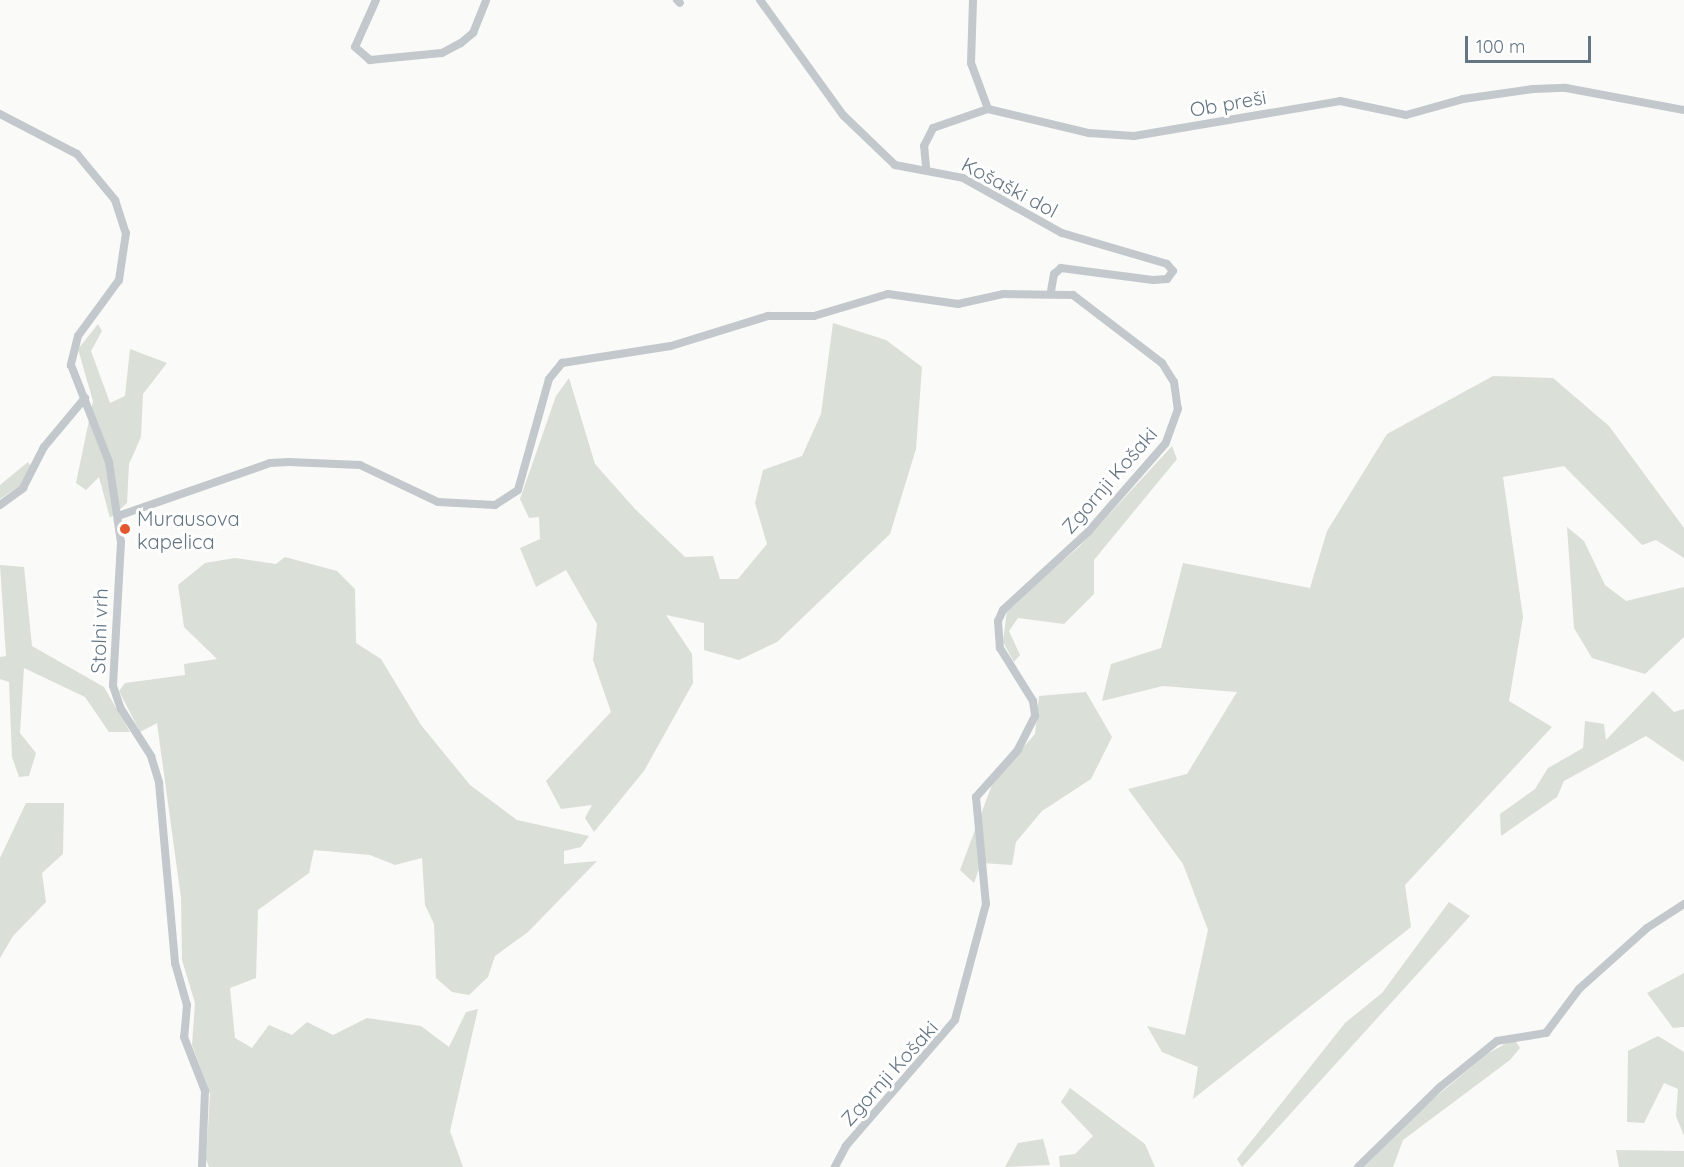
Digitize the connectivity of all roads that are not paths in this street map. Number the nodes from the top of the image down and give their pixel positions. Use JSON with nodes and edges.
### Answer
{"nodes":[{"id":1,"x":376,"y":0,"type":"edge"},
{"id":2,"x":486,"y":0,"type":"edge"},
{"id":3,"x":760,"y":0,"type":"edge"},
{"id":4,"x":973,"y":0,"type":"edge"},
{"id":5,"x":988,"y":109,"type":"junction"},
{"id":6,"x":1684,"y":110,"type":"edge"},
{"id":7,"x":0,"y":114,"type":"edge"},
{"id":8,"x":926,"y":167,"type":"junction"},
{"id":9,"x":1051,"y":291,"type":"junction"},
{"id":10,"x":85,"y":398,"type":"junction"},
{"id":11,"x":0,"y":505,"type":"edge"},
{"id":12,"x":118,"y":516,"type":"junction"},
{"id":13,"x":1684,"y":904,"type":"edge"},
{"id":14,"x":202,"y":1167,"type":"edge"},
{"id":15,"x":835,"y":1167,"type":"edge"},
{"id":16,"x":1358,"y":1167,"type":"edge"}],
"edges":[{"from":1,"to":2,"type":"street"},
{"from":3,"to":8,"type":"street","name":"Košaški dol"},
{"from":4,"to":5,"type":"street"},
{"from":5,"to":6,"type":"street","name":"Ob preši"},
{"from":5,"to":8,"type":"street"},
{"from":7,"to":10,"type":"street","name":"Stolni vrh"},
{"from":8,"to":9,"type":"street","name":"Košaški dol"},
{"from":9,"to":12,"type":"street","name":"Zgornji Košaki"},
{"from":9,"to":15,"type":"street","name":"Zgornji Košaki"},
{"from":10,"to":11,"type":"street"},
{"from":10,"to":12,"type":"street","name":"Stolni vrh"},
{"from":12,"to":14,"type":"street","name":"Stolni vrh"},
{"from":13,"to":16,"type":"street"}]}
